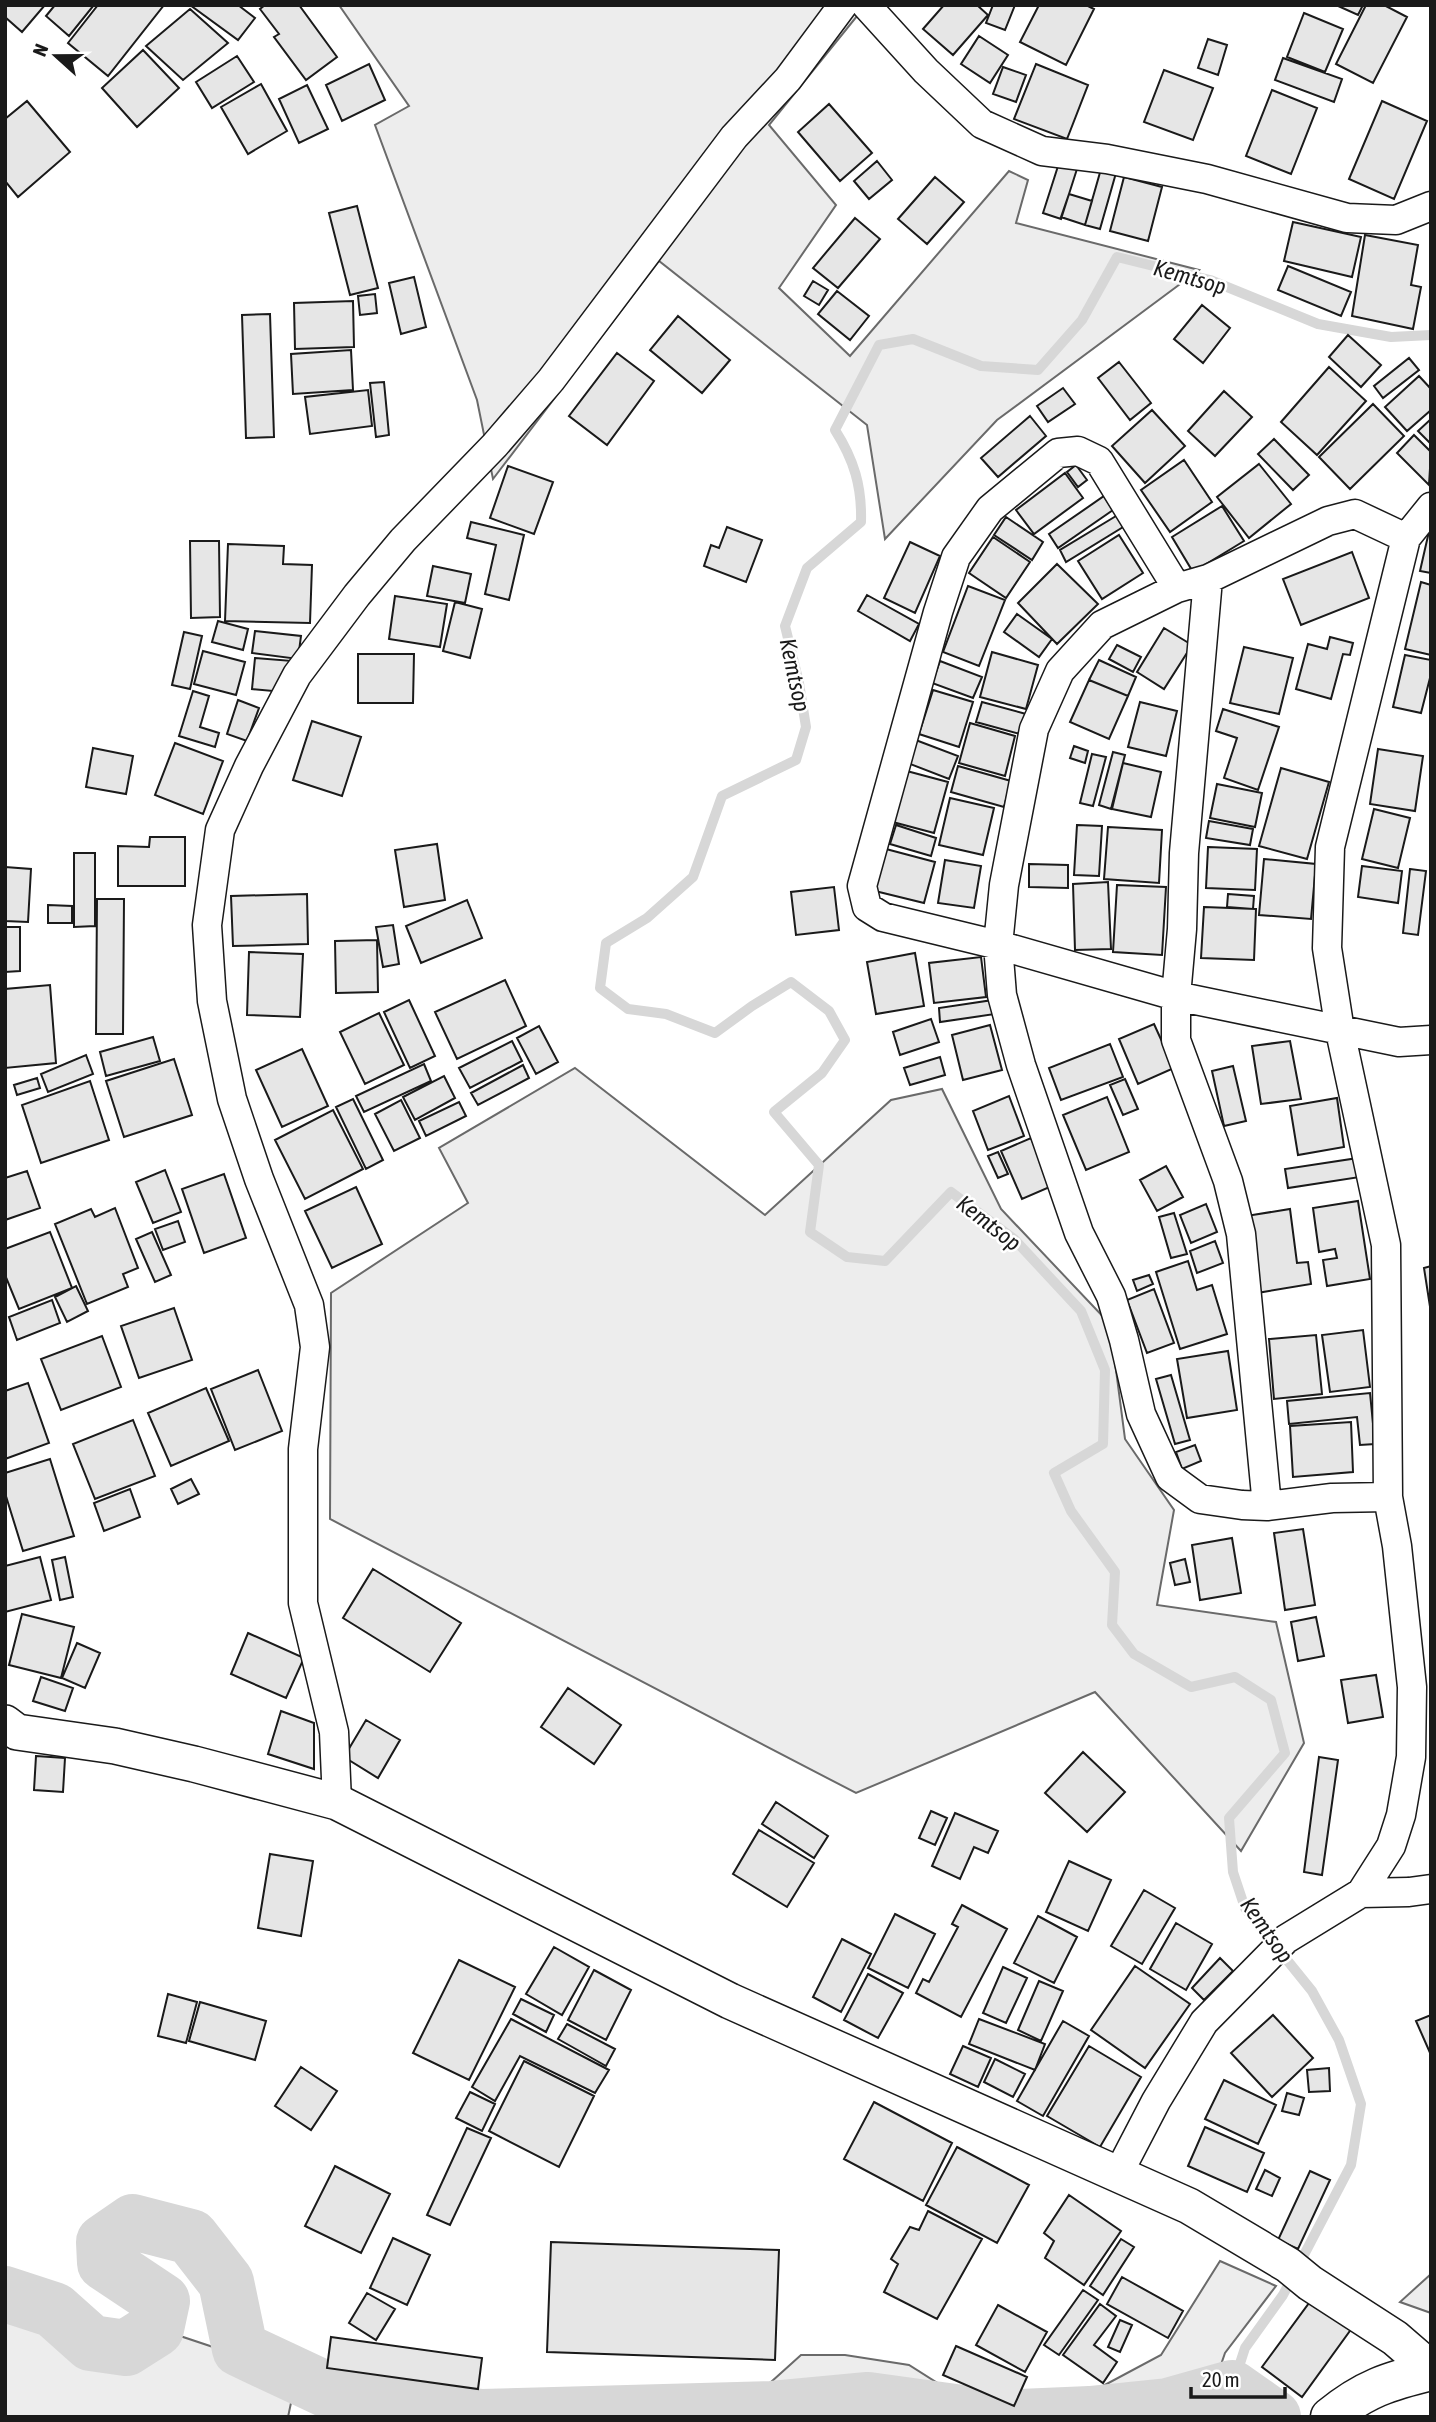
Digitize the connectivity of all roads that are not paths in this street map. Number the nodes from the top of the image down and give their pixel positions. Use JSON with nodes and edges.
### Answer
{"nodes":[{"id":1,"x":843,"y":5,"type":"edge"},
{"id":2,"x":866,"y":5,"type":"edge"},
{"id":3,"x":1431,"y":206,"type":"edge"},
{"id":4,"x":1431,"y":507,"type":"edge"},
{"id":5,"x":1406,"y":538,"type":"junction"},
{"id":6,"x":1208,"y":579,"type":"junction"},
{"id":7,"x":1177,"y":588,"type":"junction"},
{"id":8,"x":998,"y":945,"type":"junction"},
{"id":9,"x":1176,"y":996,"type":"junction"},
{"id":10,"x":1340,"y":1031,"type":"junction"},
{"id":11,"x":1431,"y":1040,"type":"edge"},
{"id":12,"x":1388,"y":1497,"type":"junction"},
{"id":13,"x":1267,"y":1506,"type":"junction"},
{"id":14,"x":9,"y":1730,"type":"edge"},
{"id":15,"x":337,"y":1802,"type":"junction"},
{"id":16,"x":1431,"y":1889,"type":"edge"},
{"id":17,"x":1361,"y":1893,"type":"junction"},
{"id":18,"x":1118,"y":2174,"type":"junction"},
{"id":19,"x":1431,"y":2370,"type":"edge"},
{"id":20,"x":1330,"y":2417,"type":"edge"}],
"edges":[{"from":1,"to":15,"type":"street"},
{"from":2,"to":3,"type":"street"},
{"from":4,"to":5,"type":"street"},
{"from":5,"to":6,"type":"street"},
{"from":5,"to":10,"type":"street"},
{"from":6,"to":7,"type":"street"},
{"from":6,"to":9,"type":"street"},
{"from":7,"to":8,"type":"street"},
{"from":7,"to":8,"type":"street"},
{"from":8,"to":9,"type":"street"},
{"from":8,"to":13,"type":"street"},
{"from":9,"to":10,"type":"street"},
{"from":9,"to":13,"type":"street"},
{"from":10,"to":11,"type":"street"},
{"from":10,"to":12,"type":"street"},
{"from":12,"to":13,"type":"street"},
{"from":12,"to":17,"type":"street"},
{"from":14,"to":15,"type":"street"},
{"from":15,"to":18,"type":"street"},
{"from":16,"to":17,"type":"street"},
{"from":17,"to":18,"type":"street"},
{"from":18,"to":19,"type":"street"},
{"from":19,"to":20,"type":"main road"}]}
